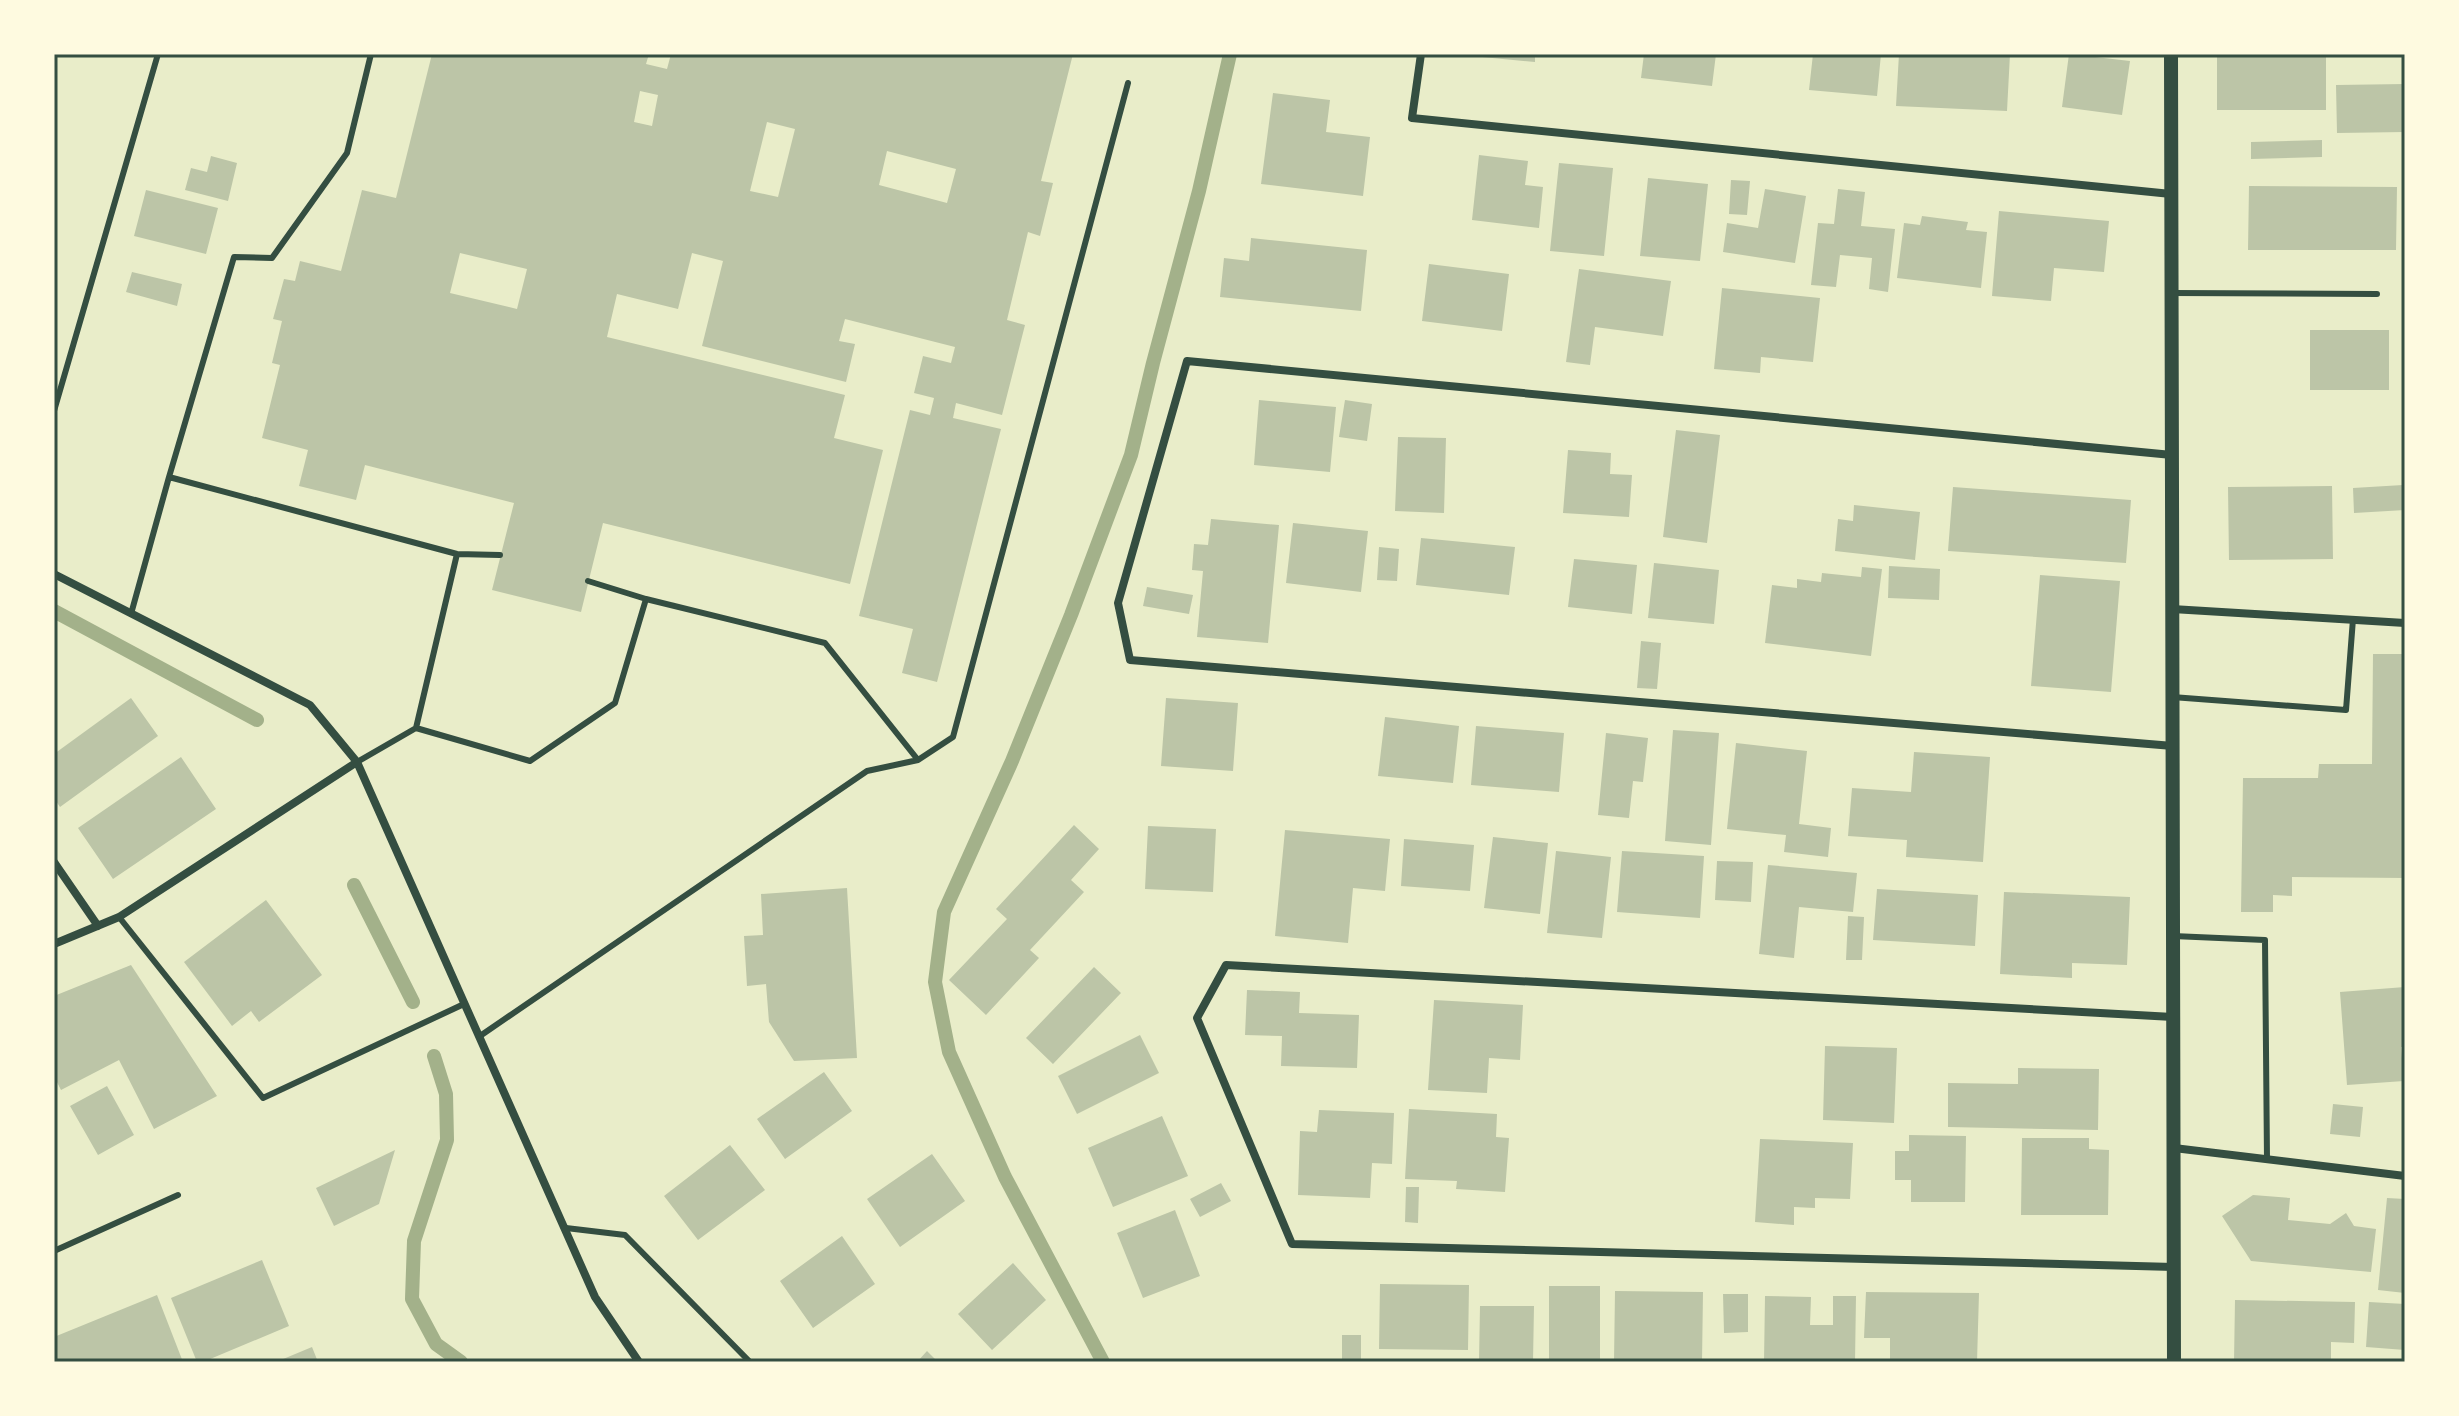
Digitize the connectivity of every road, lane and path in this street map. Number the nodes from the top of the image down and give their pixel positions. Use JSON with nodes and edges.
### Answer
{"nodes":[{"id":1,"x":158,"y":54,"type":"edge"},
{"id":2,"x":371,"y":54,"type":"edge"},
{"id":3,"x":1421,"y":54,"type":"edge"},
{"id":4,"x":2171,"y":54,"type":"edge"},
{"id":5,"x":1128,"y":83,"type":"dead end"},
{"id":6,"x":2171,"y":194,"type":"junction"},
{"id":7,"x":2172,"y":293,"type":"junction"},
{"id":8,"x":2377,"y":294,"type":"dead end"},
{"id":9,"x":54,"y":411,"type":"edge"},
{"id":10,"x":2172,"y":455,"type":"junction"},
{"id":11,"x":169,"y":477,"type":"junction"},
{"id":12,"x":457,"y":554,"type":"junction"},
{"id":13,"x":500,"y":555,"type":"dead end"},
{"id":14,"x":54,"y":574,"type":"edge"},
{"id":15,"x":588,"y":581,"type":"dead end"},
{"id":16,"x":646,"y":599,"type":"junction"},
{"id":17,"x":2172,"y":609,"type":"junction"},
{"id":18,"x":131,"y":614,"type":"junction"},
{"id":19,"x":2353,"y":619,"type":"junction"},
{"id":20,"x":2405,"y":623,"type":"edge"},
{"id":21,"x":2172,"y":697,"type":"junction"},
{"id":22,"x":416,"y":728,"type":"junction"},
{"id":23,"x":2173,"y":746,"type":"junction"},
{"id":24,"x":918,"y":760,"type":"junction"},
{"id":25,"x":357,"y":762,"type":"junction"},
{"id":26,"x":54,"y":862,"type":"edge"},
{"id":27,"x":119,"y":917,"type":"junction"},
{"id":28,"x":98,"y":926,"type":"junction"},
{"id":29,"x":2173,"y":936,"type":"junction"},
{"id":30,"x":54,"y":944,"type":"edge"},
{"id":31,"x":464,"y":1004,"type":"junction"},
{"id":32,"x":2173,"y":1017,"type":"junction"},
{"id":33,"x":480,"y":1036,"type":"junction"},
{"id":34,"x":2174,"y":1148,"type":"junction"},
{"id":35,"x":2267,"y":1159,"type":"junction"},
{"id":36,"x":2405,"y":1176,"type":"edge"},
{"id":37,"x":178,"y":1195,"type":"dead end"},
{"id":38,"x":566,"y":1228,"type":"junction"},
{"id":39,"x":54,"y":1251,"type":"edge"},
{"id":40,"x":2174,"y":1267,"type":"junction"},
{"id":41,"x":639,"y":1362,"type":"edge"},
{"id":42,"x":750,"y":1362,"type":"edge"},
{"id":43,"x":2174,"y":1362,"type":"edge"}],
"edges":[{"from":1,"to":9,"type":"lane"},
{"from":2,"to":11,"type":"lane"},
{"from":3,"to":6,"type":"street"},
{"from":4,"to":6,"type":"street"},
{"from":5,"to":24,"type":"lane"},
{"from":6,"to":7,"type":"street"},
{"from":7,"to":8,"type":"lane"},
{"from":7,"to":10,"type":"street"},
{"from":10,"to":17,"type":"street"},
{"from":10,"to":23,"type":"street"},
{"from":11,"to":12,"type":"lane"},
{"from":11,"to":18,"type":"lane"},
{"from":12,"to":13,"type":"lane"},
{"from":12,"to":22,"type":"lane"},
{"from":14,"to":18,"type":"street"},
{"from":15,"to":16,"type":"lane"},
{"from":16,"to":22,"type":"lane"},
{"from":16,"to":24,"type":"lane"},
{"from":17,"to":19,"type":"street"},
{"from":17,"to":21,"type":"street"},
{"from":18,"to":25,"type":"street"},
{"from":19,"to":20,"type":"street"},
{"from":19,"to":21,"type":"lane"},
{"from":21,"to":23,"type":"street"},
{"from":22,"to":25,"type":"lane"},
{"from":23,"to":29,"type":"street"},
{"from":24,"to":33,"type":"lane"},
{"from":25,"to":27,"type":"street"},
{"from":25,"to":31,"type":"street"},
{"from":26,"to":28,"type":"street"},
{"from":27,"to":28,"type":"street"},
{"from":27,"to":31,"type":"lane"},
{"from":28,"to":30,"type":"street"},
{"from":29,"to":32,"type":"street"},
{"from":29,"to":35,"type":"lane"},
{"from":31,"to":33,"type":"street"},
{"from":32,"to":34,"type":"street"},
{"from":32,"to":40,"type":"street"},
{"from":33,"to":38,"type":"street"},
{"from":34,"to":35,"type":"street"},
{"from":34,"to":40,"type":"street"},
{"from":35,"to":36,"type":"street"},
{"from":37,"to":39,"type":"lane"},
{"from":38,"to":41,"type":"street"},
{"from":38,"to":42,"type":"lane"},
{"from":40,"to":43,"type":"street"}]}
